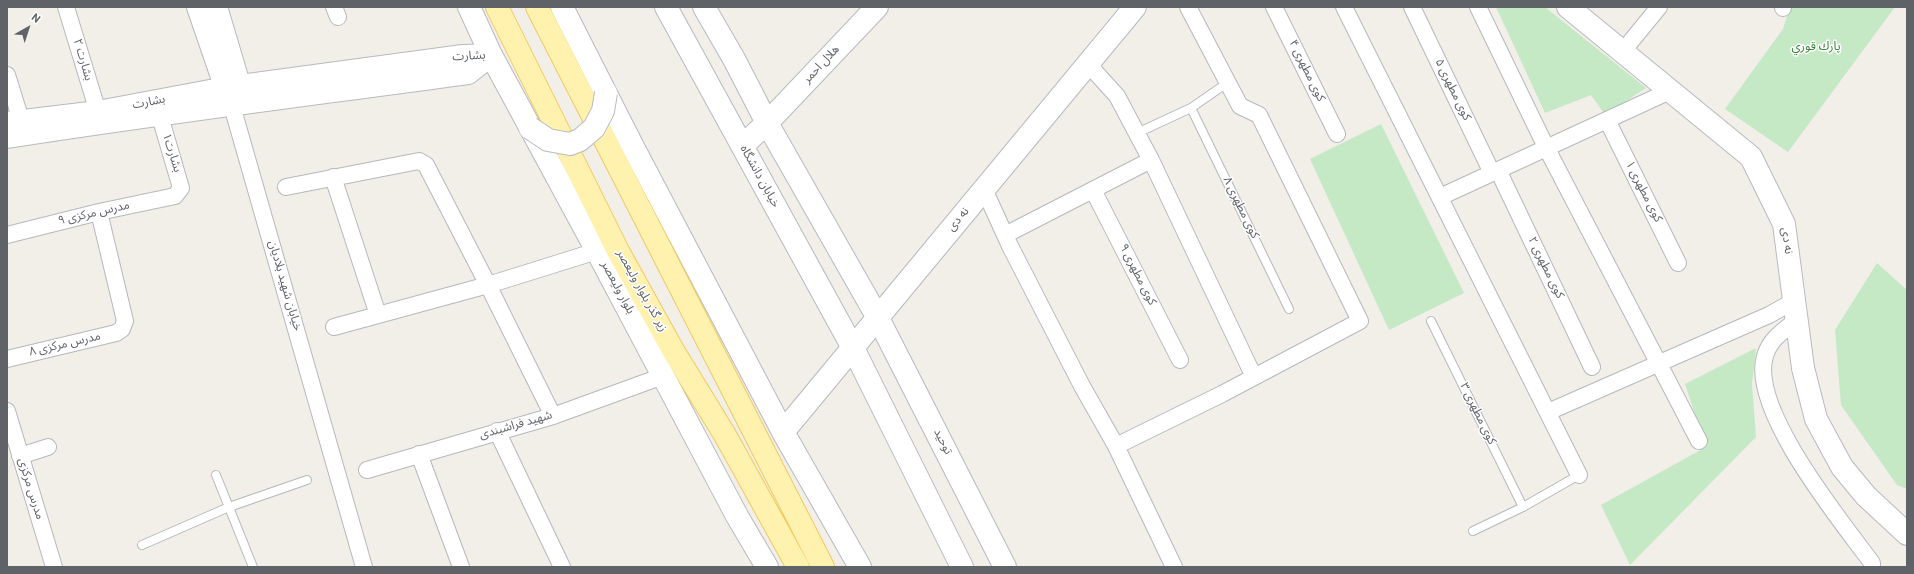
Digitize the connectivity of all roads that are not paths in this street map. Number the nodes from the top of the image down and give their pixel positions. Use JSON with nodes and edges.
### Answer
{"nodes":[{"id":1,"x":66,"y":7,"type":"edge"},
{"id":2,"x":198,"y":7,"type":"edge"},
{"id":3,"x":216,"y":7,"type":"edge"},
{"id":4,"x":469,"y":7,"type":"edge"},
{"id":5,"x":497,"y":7,"type":"edge"},
{"id":6,"x":537,"y":7,"type":"edge"},
{"id":7,"x":666,"y":7,"type":"edge"},
{"id":8,"x":704,"y":7,"type":"edge"},
{"id":9,"x":877,"y":7,"type":"edge"},
{"id":10,"x":1135,"y":7,"type":"edge"},
{"id":11,"x":1188,"y":7,"type":"edge"},
{"id":12,"x":1274,"y":7,"type":"edge"},
{"id":13,"x":1344,"y":7,"type":"edge"},
{"id":14,"x":1412,"y":7,"type":"edge"},
{"id":15,"x":1478,"y":7,"type":"edge"},
{"id":16,"x":1568,"y":7,"type":"edge"},
{"id":17,"x":1659,"y":7,"type":"edge"},
{"id":18,"x":564,"y":8,"type":"edge"},
{"id":19,"x":1623,"y":52,"type":"junction"},
{"id":20,"x":491,"y":55,"type":"junction"},
{"id":21,"x":1088,"y":64,"type":"junction"},
{"id":22,"x":7,"y":75,"type":"edge"},
{"id":23,"x":1227,"y":83,"type":"junction"},
{"id":24,"x":1672,"y":90,"type":"junction"},
{"id":25,"x":606,"y":93,"type":"junction"},
{"id":26,"x":236,"y":96,"type":"junction"},
{"id":27,"x":1191,"y":108,"type":"junction"},
{"id":28,"x":98,"y":112,"type":"junction"},
{"id":29,"x":159,"y":113,"type":"junction"},
{"id":30,"x":1607,"y":120,"type":"junction"},
{"id":31,"x":14,"y":122,"type":"edge"},
{"id":32,"x":767,"y":124,"type":"junction"},
{"id":33,"x":530,"y":128,"type":"junction"},
{"id":34,"x":1137,"y":133,"type":"junction"},
{"id":35,"x":1337,"y":134,"type":"dead end"},
{"id":36,"x":7,"y":137,"type":"edge"},
{"id":37,"x":742,"y":146,"type":"junction"},
{"id":38,"x":1546,"y":148,"type":"junction"},
{"id":39,"x":1151,"y":160,"type":"junction"},
{"id":40,"x":1495,"y":171,"type":"junction"},
{"id":41,"x":333,"y":176,"type":"junction"},
{"id":42,"x":286,"y":187,"type":"dead end"},
{"id":43,"x":984,"y":189,"type":"junction"},
{"id":44,"x":1093,"y":190,"type":"junction"},
{"id":45,"x":179,"y":192,"type":"joint"},
{"id":46,"x":1440,"y":197,"type":"junction"},
{"id":47,"x":99,"y":212,"type":"junction"},
{"id":48,"x":7,"y":235,"type":"edge"},
{"id":49,"x":1006,"y":235,"type":"junction"},
{"id":50,"x":597,"y":251,"type":"junction"},
{"id":51,"x":1678,"y":263,"type":"dead end"},
{"id":52,"x":488,"y":285,"type":"junction"},
{"id":53,"x":1289,"y":309,"type":"dead end"},
{"id":54,"x":1795,"y":311,"type":"junction"},
{"id":55,"x":378,"y":315,"type":"junction"},
{"id":56,"x":878,"y":318,"type":"junction"},
{"id":57,"x":1431,"y":321,"type":"dead end"},
{"id":58,"x":334,"y":327,"type":"dead end"},
{"id":59,"x":853,"y":348,"type":"junction"},
{"id":60,"x":7,"y":359,"type":"edge"},
{"id":61,"x":1180,"y":360,"type":"dead end"},
{"id":62,"x":1659,"y":363,"type":"junction"},
{"id":63,"x":1592,"y":367,"type":"dead end"},
{"id":64,"x":663,"y":376,"type":"junction"},
{"id":65,"x":1254,"y":377,"type":"junction"},
{"id":66,"x":7,"y":411,"type":"edge"},
{"id":67,"x":1548,"y":412,"type":"junction"},
{"id":68,"x":553,"y":416,"type":"junction"},
{"id":69,"x":9,"y":428,"type":"edge"},
{"id":70,"x":497,"y":431,"type":"junction"},
{"id":71,"x":783,"y":432,"type":"junction"},
{"id":72,"x":1698,"y":441,"type":"dead end"},
{"id":73,"x":1116,"y":446,"type":"junction"},
{"id":74,"x":48,"y":447,"type":"dead end"},
{"id":75,"x":419,"y":454,"type":"junction"},
{"id":76,"x":20,"y":456,"type":"junction"},
{"id":77,"x":366,"y":470,"type":"dead end"},
{"id":78,"x":216,"y":475,"type":"dead end"},
{"id":79,"x":1579,"y":475,"type":"joint"},
{"id":80,"x":307,"y":480,"type":"dead end"},
{"id":81,"x":229,"y":507,"type":"junction"},
{"id":82,"x":1523,"y":507,"type":"junction"},
{"id":83,"x":1473,"y":531,"type":"dead end"},
{"id":84,"x":1907,"y":534,"type":"edge"},
{"id":85,"x":142,"y":544,"type":"dead end"},
{"id":86,"x":54,"y":567,"type":"edge"},
{"id":87,"x":253,"y":567,"type":"edge"},
{"id":88,"x":364,"y":567,"type":"edge"},
{"id":89,"x":461,"y":567,"type":"edge"},
{"id":90,"x":562,"y":567,"type":"edge"},
{"id":91,"x":767,"y":567,"type":"edge"},
{"id":92,"x":798,"y":567,"type":"edge"},
{"id":93,"x":823,"y":567,"type":"edge"},
{"id":94,"x":860,"y":567,"type":"edge"},
{"id":95,"x":962,"y":567,"type":"edge"},
{"id":96,"x":1005,"y":567,"type":"edge"},
{"id":97,"x":1174,"y":567,"type":"edge"},
{"id":98,"x":1872,"y":567,"type":"edge"}],
"edges":[{"from":1,"to":28,"type":"street","name":"بشارت ۲"},
{"from":2,"to":26,"type":"street","name":"خیابان شهید بلادیان"},
{"from":3,"to":26,"type":"street","name":"خیابان شهید بلادیان"},
{"from":4,"to":20,"type":"street","name":"بلوار ولیعصر"},
{"from":5,"to":92,"type":"main road","name":"زیر گذر بلوار ولیعصر"},
{"from":6,"to":93,"type":"main road"},
{"from":7,"to":37,"type":"street","name":"خیابان دانشگاه"},
{"from":8,"to":32,"type":"street"},
{"from":9,"to":32,"type":"street","name":"هلال احمر"},
{"from":10,"to":21,"type":"street","name":"نه دی"},
{"from":11,"to":23,"type":"street"},
{"from":12,"to":35,"type":"street","name":"کوی مطهری ۴"},
{"from":13,"to":46,"type":"street"},
{"from":14,"to":40,"type":"street","name":"کوی مطهری ۵"},
{"from":15,"to":38,"type":"street"},
{"from":16,"to":19,"type":"street","name":"نه دی"},
{"from":17,"to":19,"type":"street"},
{"from":18,"to":25,"type":"street"},
{"from":19,"to":24,"type":"street","name":"نه دی"},
{"from":20,"to":26,"type":"street","name":"بشارت"},
{"from":20,"to":33,"type":"street","name":"بلوار ولیعصر"},
{"from":21,"to":34,"type":"street"},
{"from":21,"to":43,"type":"street","name":"نه دی"},
{"from":22,"to":31,"type":"street"},
{"from":23,"to":27,"type":"lane"},
{"from":23,"to":65,"type":"street"},
{"from":24,"to":30,"type":"street"},
{"from":24,"to":54,"type":"street","name":"نه دی"},
{"from":25,"to":33,"type":"street","bridge":true},
{"from":25,"to":71,"type":"street"},
{"from":26,"to":28,"type":"street","name":"بشارت"},
{"from":26,"to":29,"type":"street","name":"بشارت"},
{"from":26,"to":88,"type":"street","name":"خیابان شهید بلادیان"},
{"from":27,"to":34,"type":"lane"},
{"from":27,"to":53,"type":"lane","name":"کوی مطهری ۸"},
{"from":28,"to":31,"type":"street","name":"بشارت"},
{"from":29,"to":36,"type":"street","name":"بشارت"},
{"from":29,"to":45,"type":"street","name":"بشارت۱"},
{"from":30,"to":38,"type":"street"},
{"from":30,"to":51,"type":"street","name":"کوی مطهری ۱"},
{"from":32,"to":37,"type":"street","name":"هلال احمر"},
{"from":32,"to":56,"type":"street"},
{"from":33,"to":50,"type":"street","name":"بلوار ولیعصر"},
{"from":34,"to":39,"type":"street"},
{"from":37,"to":59,"type":"street","name":"خیابان دانشگاه"},
{"from":38,"to":40,"type":"street"},
{"from":38,"to":62,"type":"street"},
{"from":39,"to":44,"type":"street"},
{"from":39,"to":65,"type":"street"},
{"from":40,"to":46,"type":"street"},
{"from":40,"to":63,"type":"street","name":"کوی مطهری ۲"},
{"from":41,"to":42,"type":"street"},
{"from":41,"to":52,"type":"street"},
{"from":41,"to":55,"type":"street"},
{"from":43,"to":49,"type":"street"},
{"from":43,"to":56,"type":"street","name":"نه دی"},
{"from":44,"to":49,"type":"street"},
{"from":44,"to":61,"type":"street","name":"کوی مطهری ۹"},
{"from":45,"to":47,"type":"street","name":"مدرس مرکزی ۹"},
{"from":46,"to":67,"type":"street"},
{"from":47,"to":48,"type":"street","name":"مدرس مرکزی ۹"},
{"from":47,"to":60,"type":"street","name":"مدرس مرکزی ۸"},
{"from":49,"to":73,"type":"street"},
{"from":50,"to":52,"type":"street"},
{"from":50,"to":64,"type":"street","name":"بلوار ولیعصر"},
{"from":52,"to":55,"type":"street"},
{"from":52,"to":68,"type":"street"},
{"from":54,"to":62,"type":"street"},
{"from":54,"to":84,"type":"street","name":"نه دی"},
{"from":54,"to":98,"type":"street"},
{"from":55,"to":58,"type":"street"},
{"from":56,"to":59,"type":"street","name":"نه دی"},
{"from":56,"to":96,"type":"street","name":"توحید"},
{"from":57,"to":82,"type":"lane","name":"کوی مطهری ۳"},
{"from":59,"to":71,"type":"street","name":"نه دی"},
{"from":59,"to":95,"type":"street"},
{"from":62,"to":67,"type":"street"},
{"from":62,"to":72,"type":"street"},
{"from":64,"to":68,"type":"street","name":"شهید فراشبندی"},
{"from":64,"to":91,"type":"street","name":"بلوار ولیعصر"},
{"from":65,"to":73,"type":"street"},
{"from":66,"to":69,"type":"street","name":"مدرس مرکزی"},
{"from":67,"to":79,"type":"street"},
{"from":68,"to":70,"type":"street","name":"شهید فراشبندی"},
{"from":69,"to":76,"type":"street","name":"مدرس مرکزی"},
{"from":70,"to":75,"type":"street","name":"شهید فراشبندی"},
{"from":70,"to":90,"type":"street"},
{"from":71,"to":94,"type":"street"},
{"from":73,"to":97,"type":"street"},
{"from":74,"to":76,"type":"street"},
{"from":75,"to":77,"type":"street","name":"شهید فراشبندی"},
{"from":75,"to":89,"type":"street"},
{"from":76,"to":86,"type":"street","name":"مدرس مرکزی"},
{"from":78,"to":81,"type":"lane"},
{"from":79,"to":82,"type":"lane"},
{"from":80,"to":81,"type":"lane"},
{"from":81,"to":85,"type":"lane"},
{"from":81,"to":87,"type":"lane"},
{"from":82,"to":83,"type":"lane"}]}
